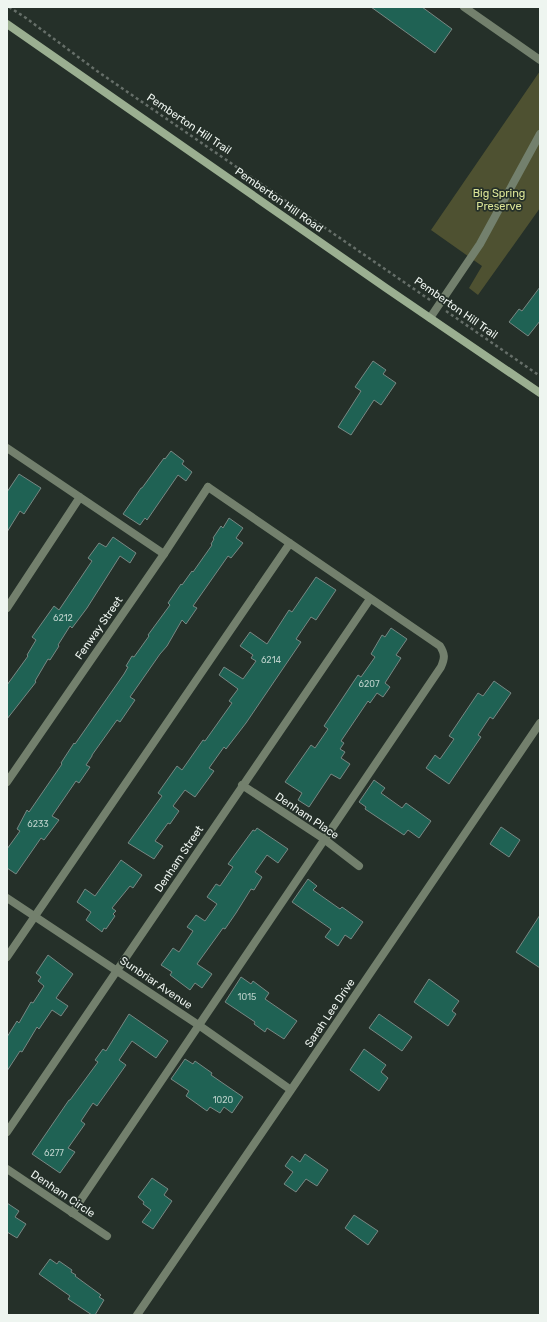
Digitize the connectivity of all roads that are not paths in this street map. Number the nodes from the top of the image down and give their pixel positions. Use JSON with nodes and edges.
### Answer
{"nodes":[{"id":1,"x":464,"y":7,"type":"edge"},
{"id":2,"x":7,"y":24,"type":"edge"},
{"id":3,"x":540,"y":60,"type":"edge"},
{"id":4,"x":540,"y":134,"type":"edge"},
{"id":5,"x":430,"y":318,"type":"junction"},
{"id":6,"x":540,"y":393,"type":"edge"},
{"id":7,"x":7,"y":448,"type":"edge"},
{"id":8,"x":80,"y":497,"type":"junction"},
{"id":9,"x":290,"y":543,"type":"junction"},
{"id":10,"x":164,"y":554,"type":"junction"},
{"id":11,"x":370,"y":599,"type":"junction"},
{"id":12,"x":7,"y":608,"type":"edge"},
{"id":13,"x":540,"y":723,"type":"edge"},
{"id":14,"x":7,"y":782,"type":"edge"},
{"id":15,"x":242,"y":785,"type":"junction"},
{"id":16,"x":324,"y":839,"type":"junction"},
{"id":17,"x":359,"y":866,"type":"dead end"},
{"id":18,"x":7,"y":898,"type":"edge"},
{"id":19,"x":35,"y":916,"type":"junction"},
{"id":20,"x":7,"y":958,"type":"edge"},
{"id":21,"x":118,"y":970,"type":"junction"},
{"id":22,"x":200,"y":1026,"type":"junction"},
{"id":23,"x":291,"y":1090,"type":"junction"},
{"id":24,"x":7,"y":1132,"type":"edge"},
{"id":25,"x":7,"y":1169,"type":"edge"},
{"id":26,"x":72,"y":1213,"type":"junction"},
{"id":27,"x":107,"y":1236,"type":"dead end"},
{"id":28,"x":137,"y":1315,"type":"edge"}],
"edges":[{"from":1,"to":3,"type":"street"},
{"from":2,"to":5,"type":"street","name":"Pemberton Hill Road"},
{"from":4,"to":5,"type":"street"},
{"from":5,"to":6,"type":"street","name":"Pemberton Hill Road"},
{"from":7,"to":8,"type":"street"},
{"from":8,"to":10,"type":"street"},
{"from":8,"to":12,"type":"street"},
{"from":9,"to":10,"type":"street","name":"Fenway Street"},
{"from":9,"to":11,"type":"street"},
{"from":9,"to":19,"type":"street"},
{"from":10,"to":14,"type":"street","name":"Fenway Street"},
{"from":11,"to":15,"type":"street","name":"Denham Street"},
{"from":11,"to":16,"type":"street"},
{"from":13,"to":23,"type":"street","name":"Sarah Lee Drive"},
{"from":15,"to":16,"type":"street","name":"Denham Place"},
{"from":15,"to":21,"type":"street","name":"Denham Street"},
{"from":16,"to":17,"type":"street","name":"Denham Place"},
{"from":16,"to":22,"type":"street"},
{"from":18,"to":19,"type":"street","name":"Sunbriar Avenue"},
{"from":19,"to":20,"type":"street"},
{"from":19,"to":21,"type":"street","name":"Sunbriar Avenue"},
{"from":21,"to":22,"type":"street","name":"Sunbriar Avenue"},
{"from":21,"to":24,"type":"street","name":"Denham Street"},
{"from":22,"to":23,"type":"street","name":"Sunbriar Avenue"},
{"from":22,"to":26,"type":"street"},
{"from":23,"to":28,"type":"street","name":"Sarah Lee Drive"},
{"from":25,"to":26,"type":"street","name":"Denham Circle"},
{"from":26,"to":27,"type":"street","name":"Denham Circle"}]}
